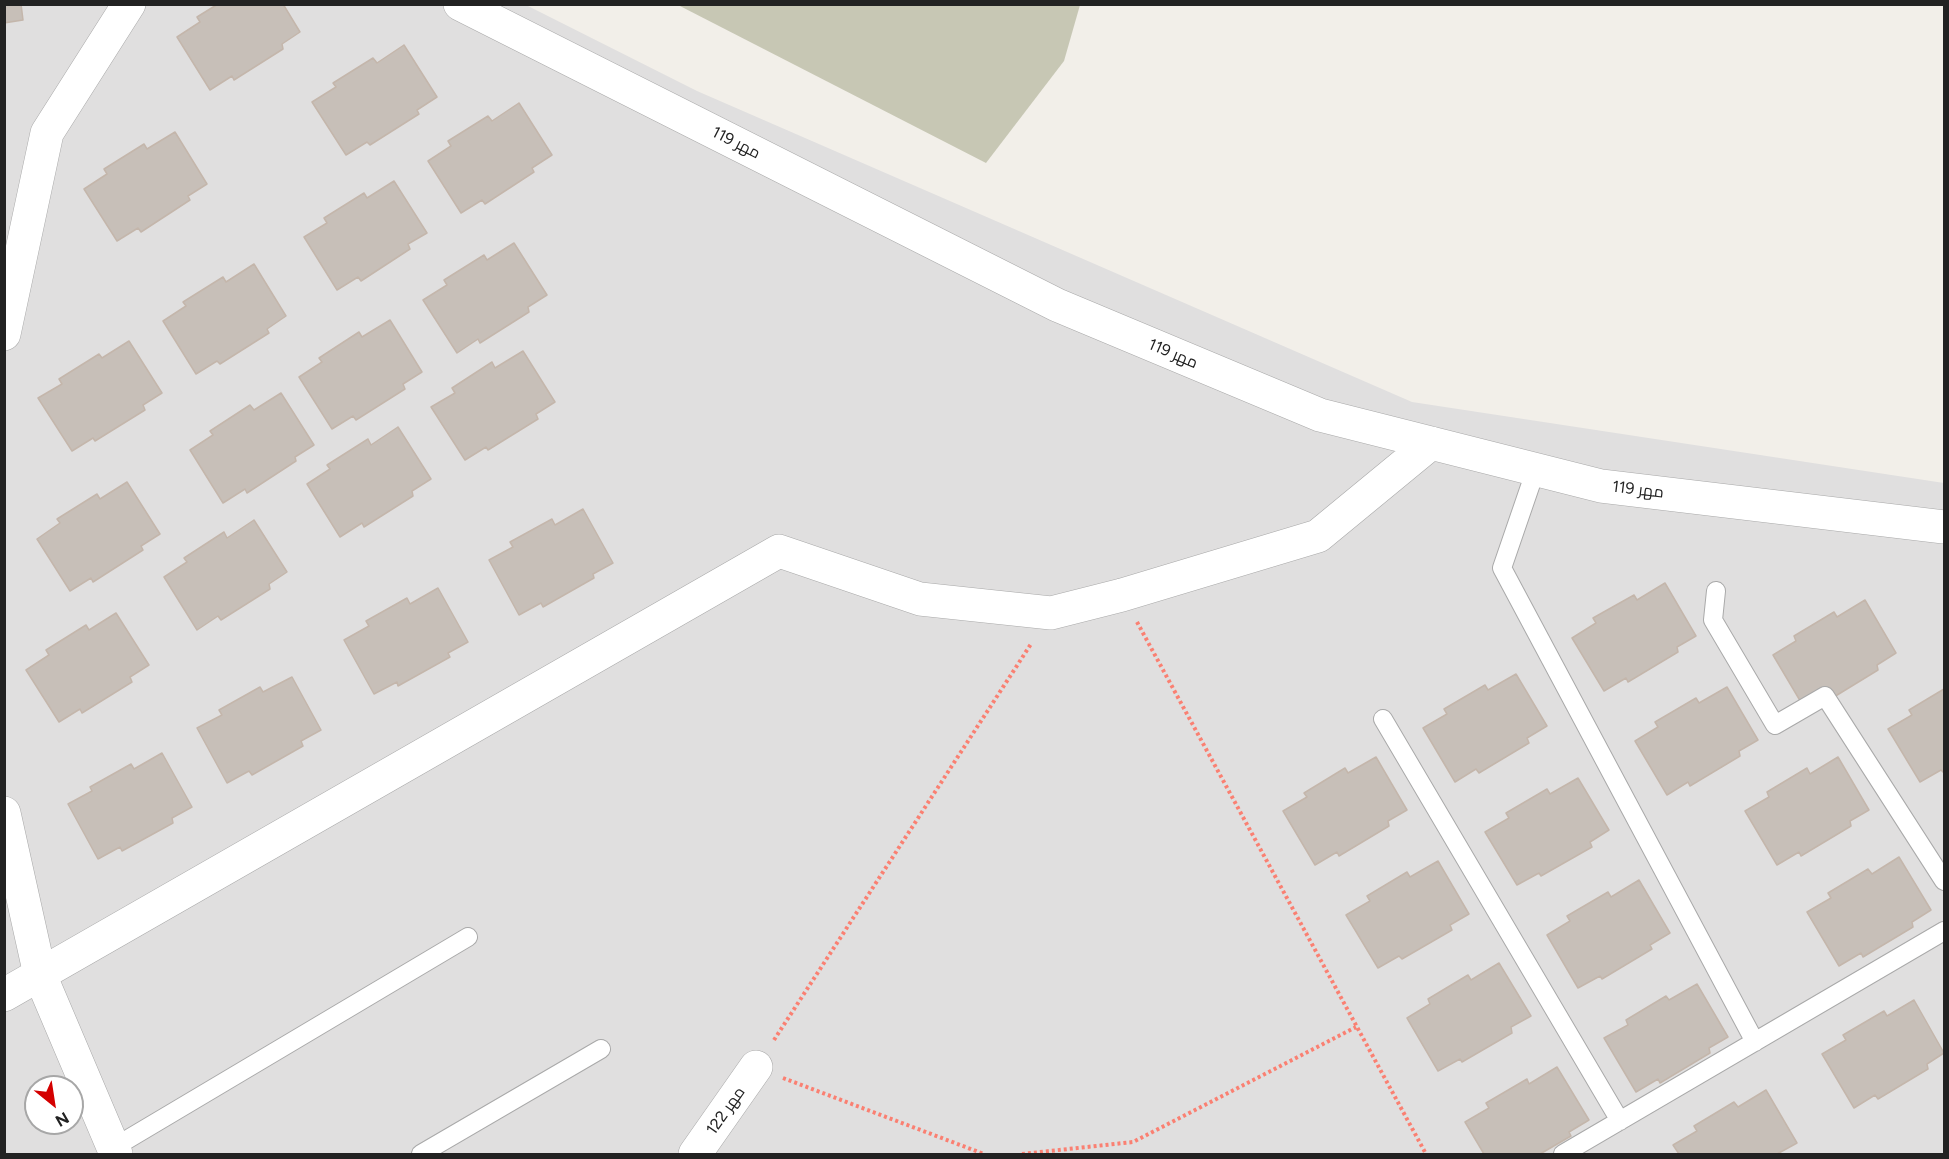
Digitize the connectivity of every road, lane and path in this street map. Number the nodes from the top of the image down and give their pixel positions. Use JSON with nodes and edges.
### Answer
{"nodes":[{"id":1,"x":129,"y":4,"type":"edge"},
{"id":2,"x":460,"y":4,"type":"edge"},
{"id":3,"x":4,"y":334,"type":"edge"},
{"id":4,"x":1431,"y":443,"type":"junction"},
{"id":5,"x":1536,"y":470,"type":"junction"},
{"id":6,"x":1944,"y":527,"type":"edge"},
{"id":7,"x":1716,"y":591,"type":"dead end"},
{"id":8,"x":1122,"y":595,"type":"junction"},
{"id":9,"x":1051,"y":613,"type":"junction"},
{"id":10,"x":1383,"y":719,"type":"dead end"},
{"id":11,"x":4,"y":813,"type":"edge"},
{"id":12,"x":1944,"y":880,"type":"edge"},
{"id":13,"x":1944,"y":931,"type":"edge"},
{"id":14,"x":468,"y":937,"type":"dead end"},
{"id":15,"x":40,"y":975,"type":"junction"},
{"id":16,"x":4,"y":995,"type":"edge"},
{"id":17,"x":1356,"y":1027,"type":"junction"},
{"id":18,"x":1755,"y":1042,"type":"junction"},
{"id":19,"x":601,"y":1049,"type":"dead end"},
{"id":20,"x":756,"y":1067,"type":"junction"},
{"id":21,"x":1620,"y":1121,"type":"junction"},
{"id":22,"x":114,"y":1151,"type":"edge"},
{"id":23,"x":698,"y":1154,"type":"edge"},
{"id":24,"x":421,"y":1155,"type":"edge"},
{"id":25,"x":984,"y":1155,"type":"edge"},
{"id":26,"x":1022,"y":1155,"type":"edge"},
{"id":27,"x":1426,"y":1155,"type":"edge"},
{"id":28,"x":1563,"y":1155,"type":"edge"}],
"edges":[{"from":1,"to":3,"type":"street"},
{"from":2,"to":4,"type":"street","name":"مهر 119"},
{"from":4,"to":5,"type":"street","name":"مهر 119"},
{"from":4,"to":8,"type":"street"},
{"from":5,"to":6,"type":"street","name":"مهر 119"},
{"from":5,"to":18,"type":"lane"},
{"from":7,"to":12,"type":"lane"},
{"from":8,"to":9,"type":"street"},
{"from":8,"to":17,"type":"path"},
{"from":9,"to":15,"type":"street"},
{"from":9,"to":20,"type":"path"},
{"from":10,"to":21,"type":"lane"},
{"from":11,"to":15,"type":"street"},
{"from":13,"to":18,"type":"lane"},
{"from":14,"to":22,"type":"lane"},
{"from":15,"to":16,"type":"street"},
{"from":15,"to":22,"type":"street"},
{"from":17,"to":26,"type":"path"},
{"from":17,"to":27,"type":"path"},
{"from":18,"to":21,"type":"lane"},
{"from":19,"to":24,"type":"lane"},
{"from":20,"to":23,"type":"street","name":"مهر 122"},
{"from":20,"to":25,"type":"path"},
{"from":21,"to":28,"type":"lane"}]}
